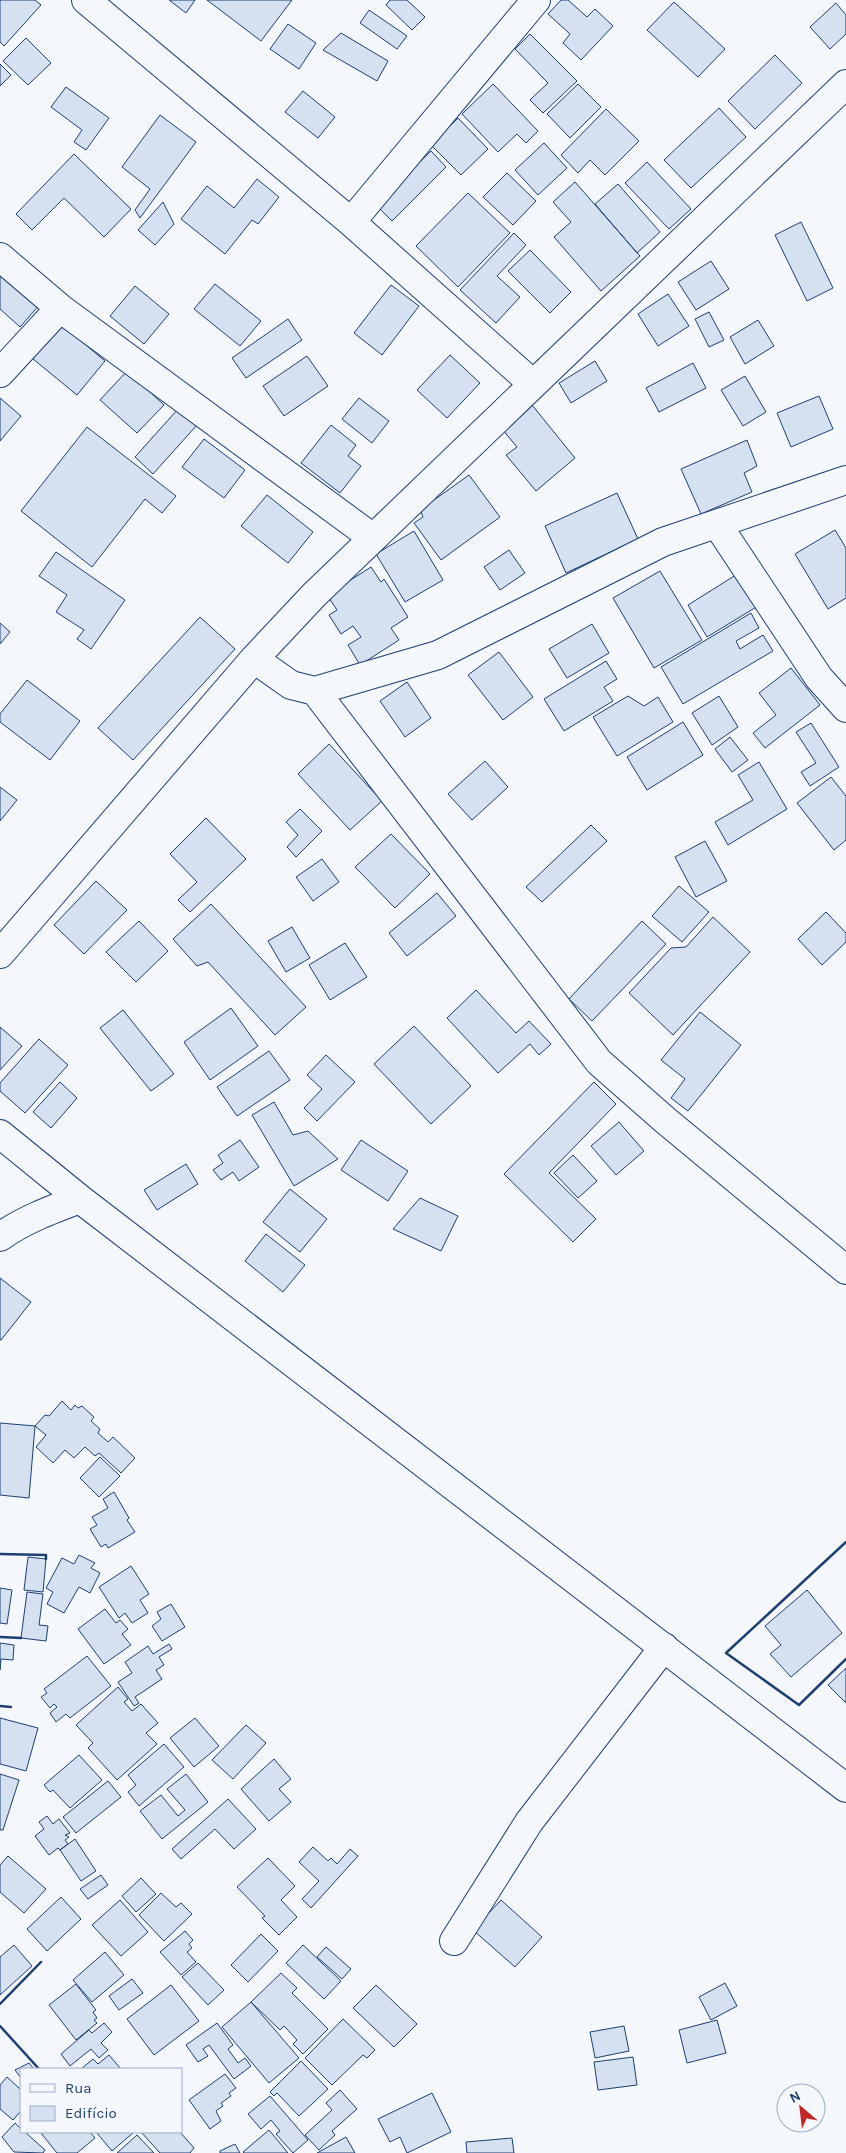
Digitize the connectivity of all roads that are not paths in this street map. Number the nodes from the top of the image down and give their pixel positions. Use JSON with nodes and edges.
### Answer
{"nodes":[{"id":1,"x":86,"y":0,"type":"edge"},
{"id":2,"x":536,"y":0,"type":"edge"},
{"id":3,"x":846,"y":84,"type":"edge"},
{"id":4,"x":351,"y":222,"type":"junction"},
{"id":5,"x":0,"y":257,"type":"edge"},
{"id":6,"x":60,"y":308,"type":"junction"},
{"id":7,"x":0,"y":373,"type":"edge"},
{"id":8,"x":533,"y":384,"type":"junction"},
{"id":9,"x":846,"y":480,"type":"edge"},
{"id":10,"x":717,"y":524,"type":"junction"},
{"id":11,"x":373,"y":538,"type":"junction"},
{"id":12,"x":254,"y":659,"type":"junction"},
{"id":13,"x":315,"y":691,"type":"junction"},
{"id":14,"x":846,"y":708,"type":"edge"},
{"id":15,"x":0,"y":954,"type":"edge"},
{"id":16,"x":3,"y":1141,"type":"edge"},
{"id":17,"x":80,"y":1199,"type":"junction"},
{"id":18,"x":0,"y":1237,"type":"edge"},
{"id":19,"x":846,"y":1270,"type":"edge"},
{"id":20,"x":664,"y":1647,"type":"junction"},
{"id":21,"x":846,"y":1788,"type":"edge"},
{"id":22,"x":454,"y":1940,"type":"dead end"}],
"edges":[{"from":1,"to":4,"type":"street"},
{"from":2,"to":4,"type":"street"},
{"from":3,"to":8,"type":"street"},
{"from":4,"to":8,"type":"street"},
{"from":5,"to":6,"type":"street"},
{"from":6,"to":7,"type":"street"},
{"from":6,"to":11,"type":"street"},
{"from":8,"to":11,"type":"street"},
{"from":9,"to":10,"type":"street"},
{"from":10,"to":13,"type":"street"},
{"from":10,"to":14,"type":"street"},
{"from":11,"to":12,"type":"street"},
{"from":12,"to":13,"type":"street"},
{"from":12,"to":15,"type":"street"},
{"from":13,"to":19,"type":"street"},
{"from":16,"to":17,"type":"street"},
{"from":17,"to":18,"type":"street"},
{"from":17,"to":20,"type":"street"},
{"from":20,"to":21,"type":"street"},
{"from":20,"to":22,"type":"street"}]}
